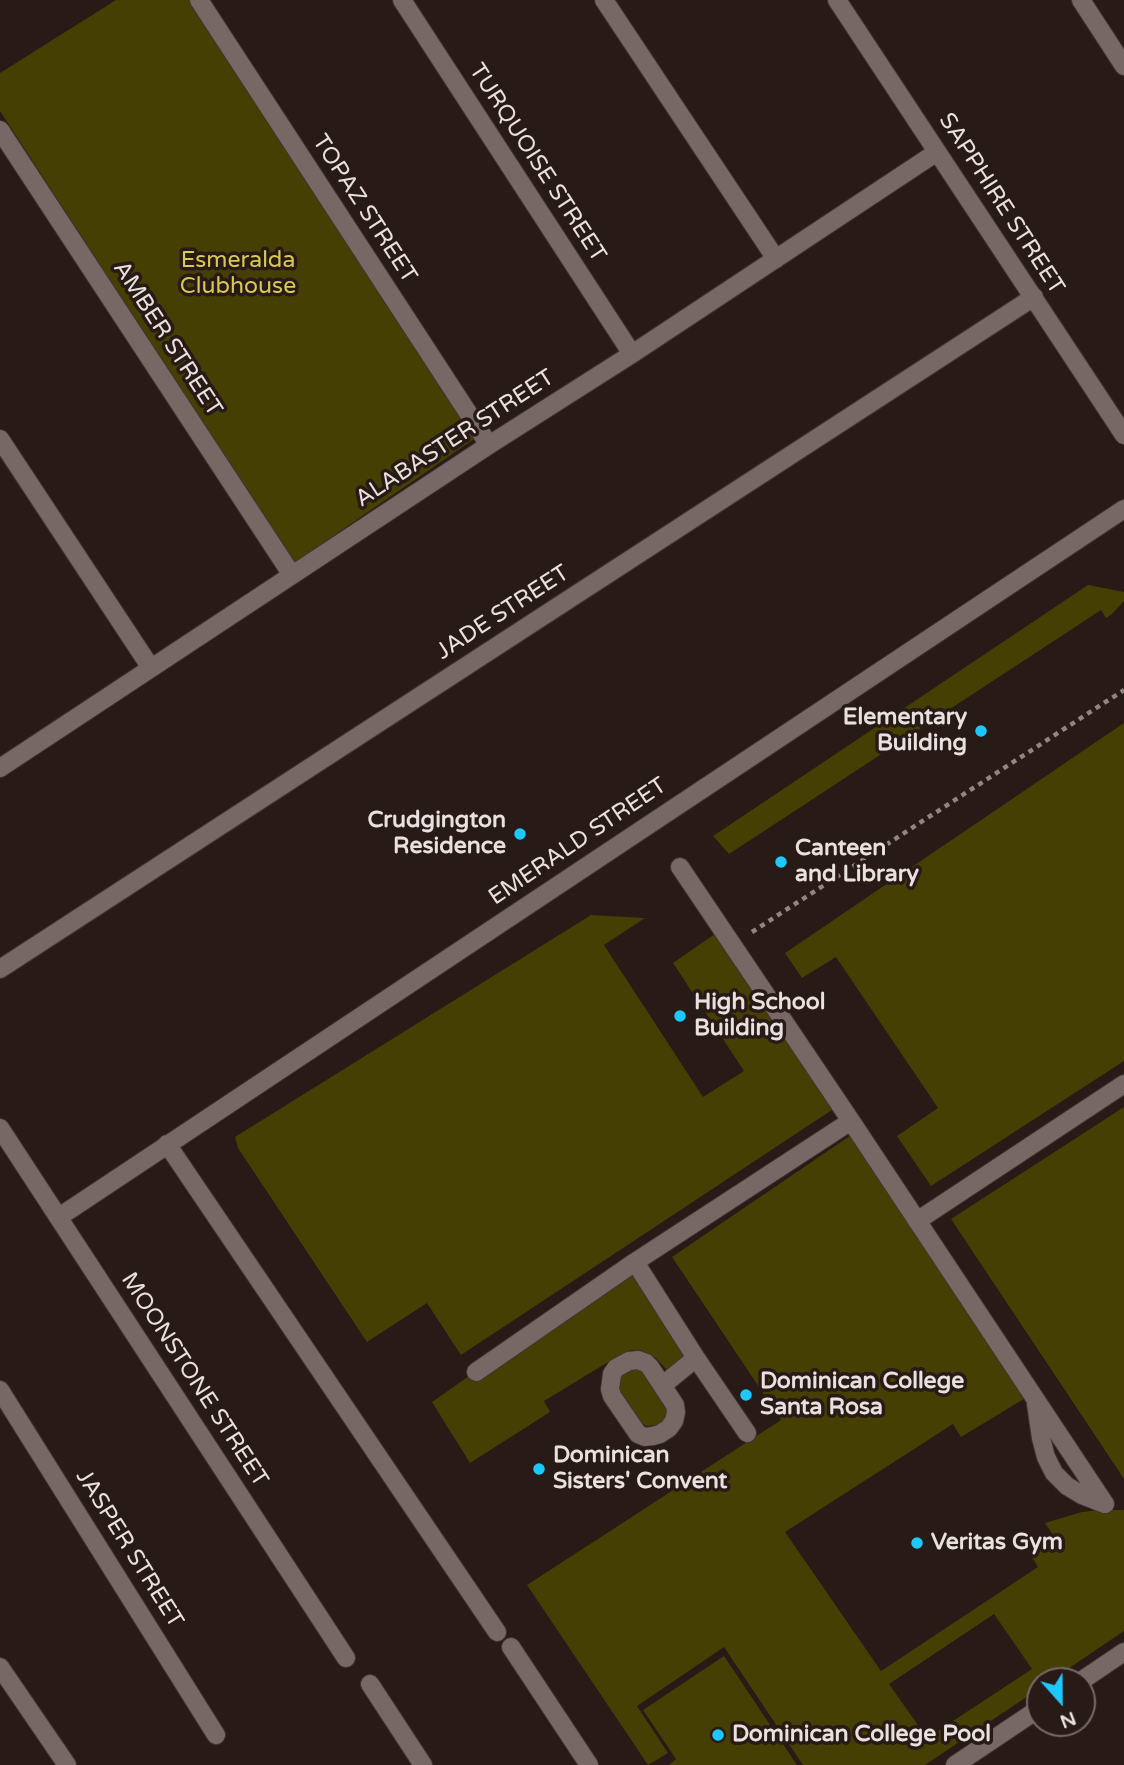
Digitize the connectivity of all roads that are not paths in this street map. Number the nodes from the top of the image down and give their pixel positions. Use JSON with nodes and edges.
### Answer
{"nodes":[{"id":1,"x":199,"y":0,"type":"edge"},
{"id":2,"x":402,"y":0,"type":"edge"},
{"id":3,"x":604,"y":0,"type":"edge"},
{"id":4,"x":837,"y":0,"type":"edge"},
{"id":5,"x":1080,"y":0,"type":"edge"},
{"id":6,"x":1124,"y":66,"type":"edge"},
{"id":7,"x":0,"y":130,"type":"edge"},
{"id":8,"x":937,"y":152,"type":"junction"},
{"id":9,"x":776,"y":259,"type":"junction"},
{"id":10,"x":1034,"y":298,"type":"junction"},
{"id":11,"x":632,"y":354,"type":"junction"},
{"id":12,"x":1124,"y":435,"type":"edge"},
{"id":13,"x":0,"y":439,"type":"edge"},
{"id":14,"x":489,"y":445,"type":"junction"},
{"id":15,"x":1124,"y":509,"type":"edge"},
{"id":16,"x":292,"y":575,"type":"junction"},
{"id":17,"x":151,"y":668,"type":"junction"},
{"id":18,"x":2,"y":762,"type":"edge"},
{"id":19,"x":680,"y":867,"type":"dead end"},
{"id":20,"x":0,"y":969,"type":"edge"},
{"id":21,"x":1124,"y":1084,"type":"edge"},
{"id":22,"x":851,"y":1121,"type":"junction"},
{"id":23,"x":0,"y":1128,"type":"edge"},
{"id":24,"x":167,"y":1144,"type":"junction"},
{"id":25,"x":59,"y":1217,"type":"junction"},
{"id":26,"x":917,"y":1220,"type":"junction"},
{"id":27,"x":635,"y":1262,"type":"junction"},
{"id":28,"x":696,"y":1357,"type":"junction"},
{"id":29,"x":476,"y":1372,"type":"dead end"},
{"id":30,"x":663,"y":1385,"type":"dead end"},
{"id":31,"x":0,"y":1390,"type":"edge"},
{"id":32,"x":1036,"y":1399,"type":"junction"},
{"id":33,"x":747,"y":1433,"type":"dead end"},
{"id":34,"x":497,"y":1632,"type":"dead end"},
{"id":35,"x":511,"y":1647,"type":"dead end"},
{"id":36,"x":1124,"y":1652,"type":"edge"},
{"id":37,"x":346,"y":1658,"type":"dead end"},
{"id":38,"x":0,"y":1667,"type":"edge"},
{"id":39,"x":1096,"y":1671,"type":"edge"},
{"id":40,"x":370,"y":1684,"type":"dead end"},
{"id":41,"x":1026,"y":1717,"type":"edge"},
{"id":42,"x":216,"y":1735,"type":"dead end"},
{"id":43,"x":67,"y":1765,"type":"edge"},
{"id":44,"x":423,"y":1765,"type":"edge"},
{"id":45,"x":589,"y":1765,"type":"edge"},
{"id":46,"x":955,"y":1765,"type":"edge"}],
"edges":[{"from":1,"to":14,"type":"street","name":"TOPAZ STREET"},
{"from":2,"to":11,"type":"street","name":"TURQUOISE STREET"},
{"from":3,"to":9,"type":"street"},
{"from":4,"to":8,"type":"street","name":"SAPPHIRE STREET"},
{"from":5,"to":6,"type":"street"},
{"from":7,"to":16,"type":"street","name":"AMBER STREET"},
{"from":8,"to":9,"type":"street","name":"ALABASTER STREET"},
{"from":8,"to":10,"type":"street","name":"SAPPHIRE STREET"},
{"from":9,"to":11,"type":"street","name":"ALABASTER STREET"},
{"from":10,"to":12,"type":"street","name":"SAPPHIRE STREET"},
{"from":10,"to":20,"type":"street","name":"JADE STREET"},
{"from":11,"to":14,"type":"street","name":"ALABASTER STREET"},
{"from":13,"to":17,"type":"street"},
{"from":14,"to":16,"type":"street","name":"ALABASTER STREET"},
{"from":15,"to":24,"type":"street","name":"EMERALD STREET"},
{"from":16,"to":17,"type":"street","name":"ALABASTER STREET"},
{"from":17,"to":18,"type":"street","name":"ALABASTER STREET"},
{"from":19,"to":22,"type":"street"},
{"from":21,"to":26,"type":"street"},
{"from":22,"to":26,"type":"street"},
{"from":22,"to":27,"type":"street"},
{"from":23,"to":25,"type":"street","name":"MOONSTONE STREET"},
{"from":24,"to":25,"type":"street","name":"EMERALD STREET"},
{"from":24,"to":34,"type":"street"},
{"from":25,"to":37,"type":"street","name":"MOONSTONE STREET"},
{"from":26,"to":32,"type":"street"},
{"from":27,"to":28,"type":"street"},
{"from":27,"to":29,"type":"street"},
{"from":28,"to":30,"type":"street"},
{"from":28,"to":33,"type":"street"},
{"from":31,"to":42,"type":"street","name":"JASPER STREET"},
{"from":32,"to":32,"type":"street"},
{"from":35,"to":45,"type":"street"},
{"from":36,"to":39,"type":"street"},
{"from":38,"to":43,"type":"street"},
{"from":40,"to":44,"type":"street"},
{"from":41,"to":46,"type":"street"}]}
